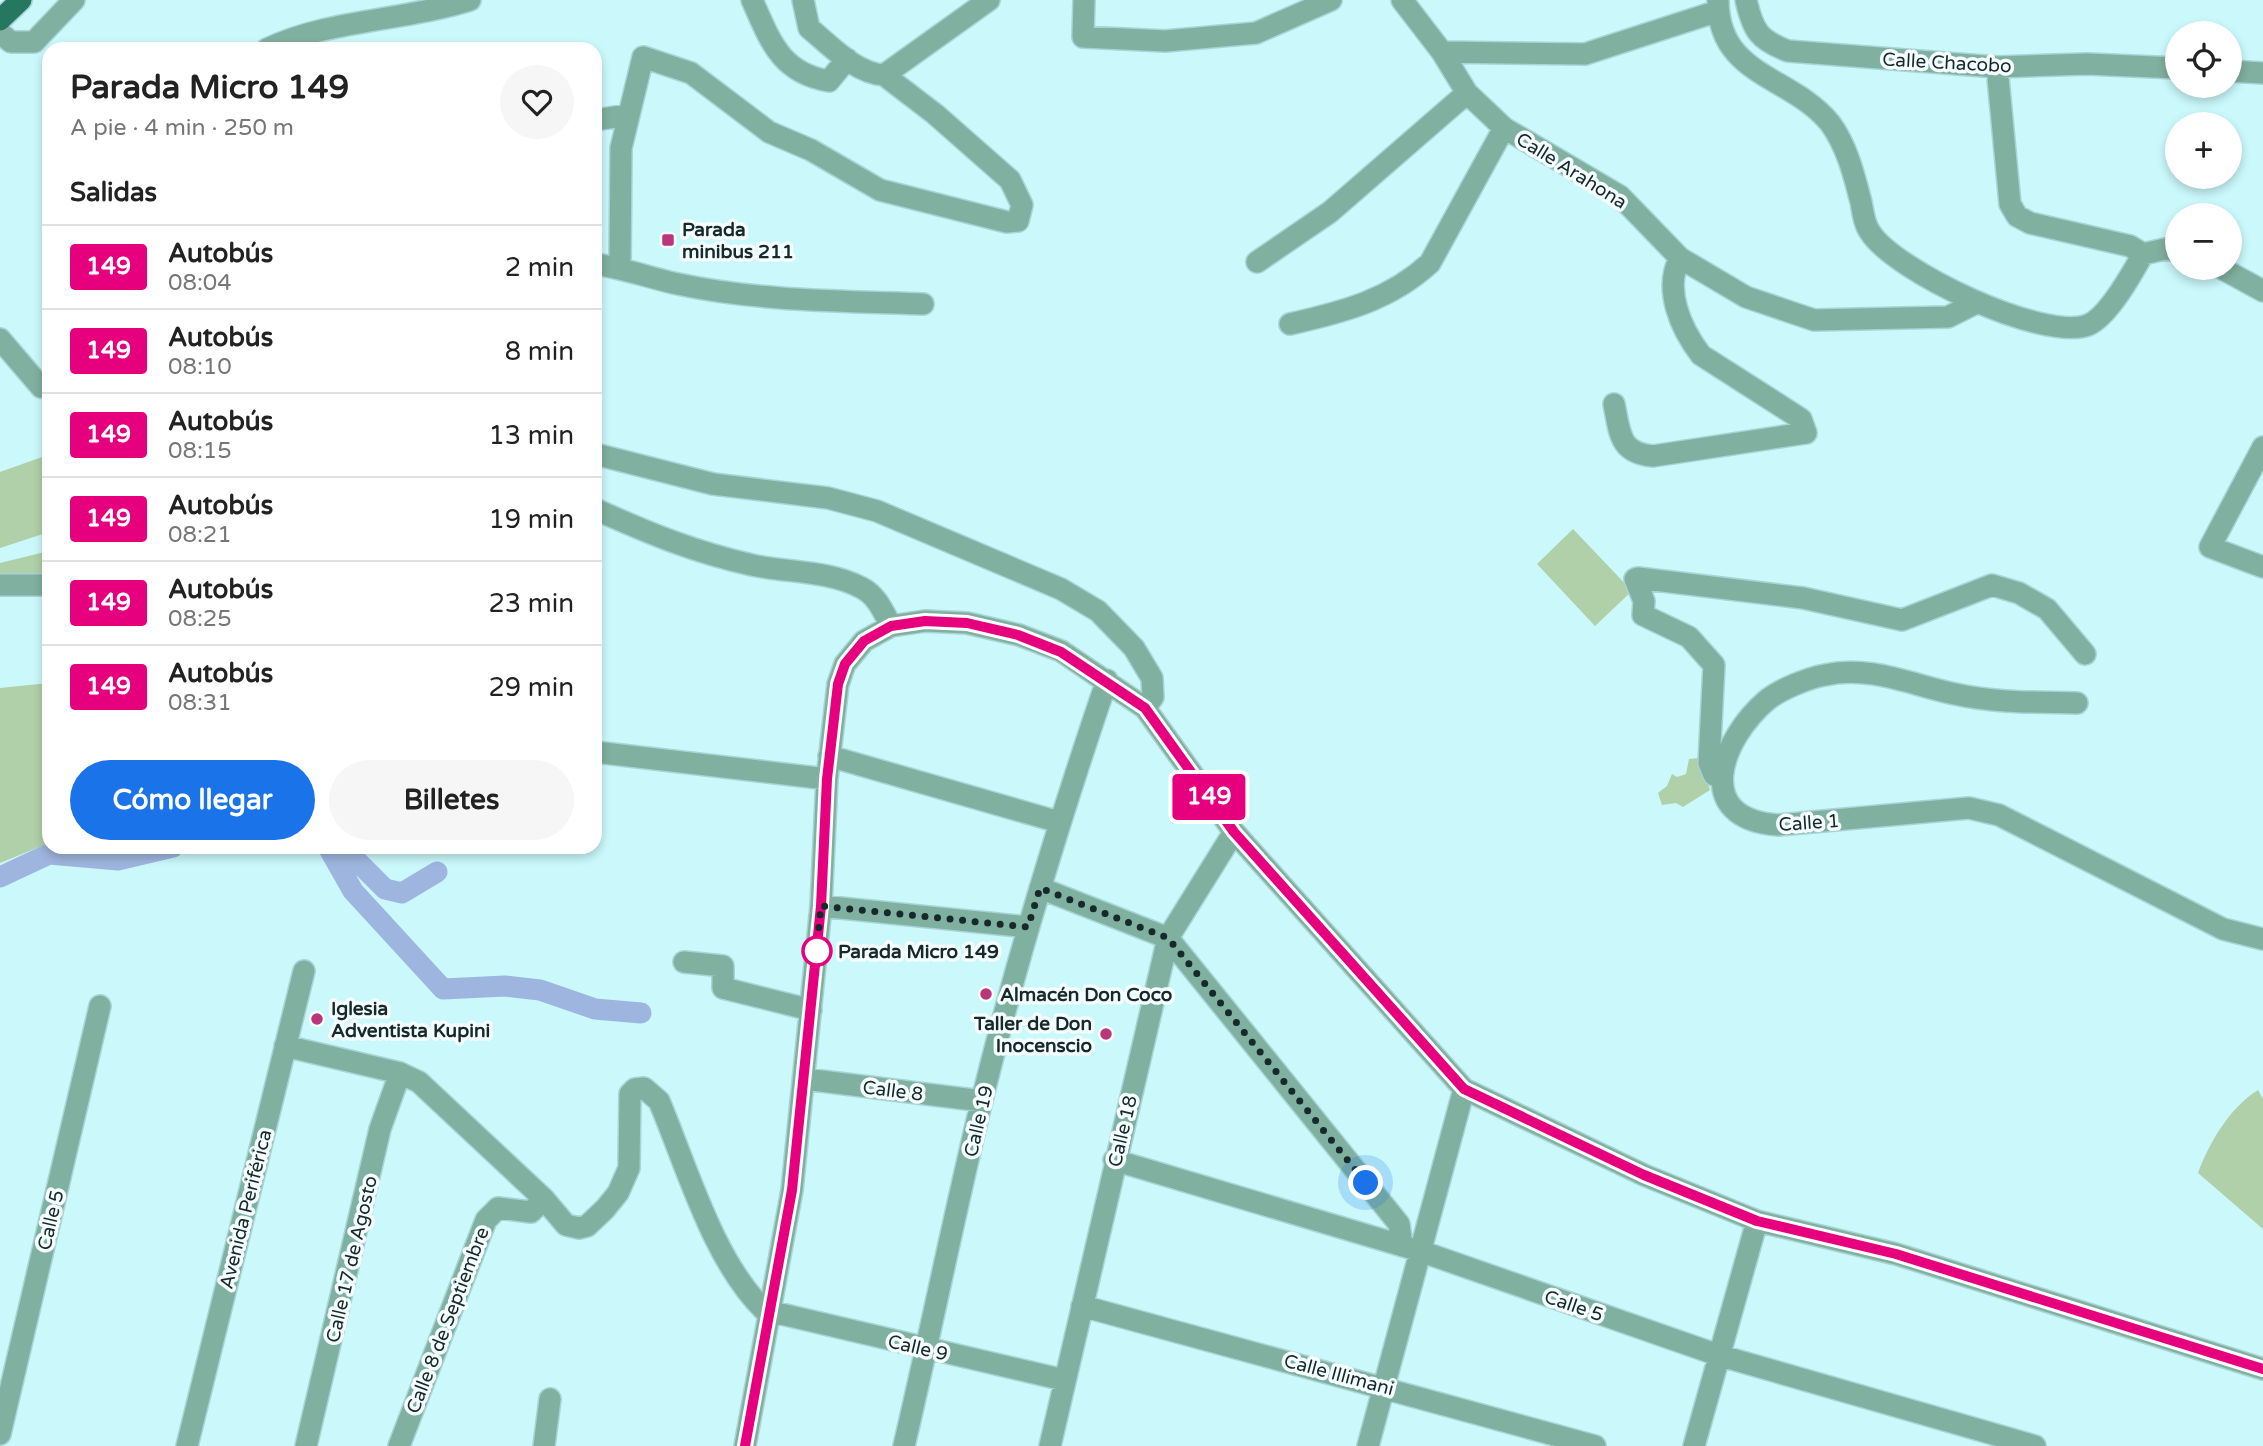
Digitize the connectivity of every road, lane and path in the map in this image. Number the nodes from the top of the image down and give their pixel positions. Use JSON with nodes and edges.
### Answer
{"nodes":[{"id":1,"x":21,"y":0,"type":"edge"},
{"id":2,"x":74,"y":0,"type":"edge"},
{"id":3,"x":470,"y":0,"type":"edge"},
{"id":4,"x":752,"y":0,"type":"edge"},
{"id":5,"x":803,"y":0,"type":"edge"},
{"id":6,"x":989,"y":0,"type":"edge"},
{"id":7,"x":1084,"y":0,"type":"edge"},
{"id":8,"x":1331,"y":0,"type":"edge"},
{"id":9,"x":1402,"y":0,"type":"edge"},
{"id":10,"x":1746,"y":0,"type":"edge"},
{"id":11,"x":1718,"y":6,"type":"edge"},
{"id":12,"x":0,"y":20,"type":"edge"},
{"id":13,"x":0,"y":33,"type":"edge"},
{"id":14,"x":286,"y":42,"type":"edge"},
{"id":15,"x":1442,"y":52,"type":"junction"},
{"id":16,"x":847,"y":59,"type":"junction"},
{"id":17,"x":1997,"y":67,"type":"junction"},
{"id":18,"x":2165,"y":67,"type":"edge"},
{"id":19,"x":2242,"y":72,"type":"edge"},
{"id":20,"x":2263,"y":73,"type":"edge"},
{"id":21,"x":884,"y":75,"type":"junction"},
{"id":22,"x":1466,"y":93,"type":"junction"},
{"id":23,"x":628,"y":116,"type":"junction"},
{"id":24,"x":602,"y":119,"type":"edge"},
{"id":25,"x":1504,"y":128,"type":"junction"},
{"id":26,"x":2165,"y":249,"type":"edge"},
{"id":27,"x":2143,"y":254,"type":"junction"},
{"id":28,"x":1680,"y":258,"type":"junction"},
{"id":29,"x":1257,"y":262,"type":"dead end"},
{"id":30,"x":602,"y":265,"type":"edge"},
{"id":31,"x":620,"y":267,"type":"junction"},
{"id":32,"x":2242,"y":280,"type":"edge"},
{"id":33,"x":2263,"y":291,"type":"edge"},
{"id":34,"x":1976,"y":303,"type":"junction"},
{"id":35,"x":923,"y":304,"type":"dead end"},
{"id":36,"x":1290,"y":324,"type":"dead end"},
{"id":37,"x":0,"y":340,"type":"edge"},
{"id":38,"x":42,"y":386,"type":"edge"},
{"id":39,"x":1614,"y":404,"type":"dead end"},
{"id":40,"x":2263,"y":447,"type":"edge"},
{"id":41,"x":602,"y":456,"type":"edge"},
{"id":42,"x":602,"y":512,"type":"edge"},
{"id":43,"x":2263,"y":567,"type":"edge"},
{"id":44,"x":0,"y":585,"type":"edge"},
{"id":45,"x":42,"y":585,"type":"edge"},
{"id":46,"x":891,"y":626,"type":"junction"},
{"id":47,"x":2085,"y":654,"type":"dead end"},
{"id":48,"x":1107,"y":680,"type":"junction"},
{"id":49,"x":2077,"y":703,"type":"dead end"},
{"id":50,"x":1145,"y":708,"type":"junction"},
{"id":51,"x":602,"y":750,"type":"edge"},
{"id":52,"x":829,"y":756,"type":"junction"},
{"id":53,"x":1721,"y":777,"type":"junction"},
{"id":54,"x":827,"y":779,"type":"junction"},
{"id":55,"x":1059,"y":822,"type":"junction"},
{"id":56,"x":1234,"y":832,"type":"junction"},
{"id":57,"x":1040,"y":888,"type":"junction"},
{"id":58,"x":821,"y":906,"type":"junction"},
{"id":59,"x":1028,"y":927,"type":"junction"},
{"id":60,"x":1168,"y":938,"type":"junction"},
{"id":61,"x":2263,"y":939,"type":"edge"},
{"id":62,"x":684,"y":962,"type":"dead end"},
{"id":63,"x":304,"y":971,"type":"dead end"},
{"id":64,"x":100,"y":1006,"type":"dead end"},
{"id":65,"x":811,"y":1010,"type":"junction"},
{"id":66,"x":285,"y":1046,"type":"junction"},
{"id":67,"x":400,"y":1073,"type":"junction"},
{"id":68,"x":805,"y":1079,"type":"junction"},
{"id":69,"x":1464,"y":1089,"type":"junction"},
{"id":70,"x":982,"y":1101,"type":"junction"},
{"id":71,"x":1114,"y":1160,"type":"junction"},
{"id":72,"x":544,"y":1199,"type":"junction"},
{"id":73,"x":1757,"y":1221,"type":"junction"},
{"id":74,"x":1411,"y":1248,"type":"junction"},
{"id":75,"x":1082,"y":1306,"type":"junction"},
{"id":76,"x":772,"y":1313,"type":"junction"},
{"id":77,"x":927,"y":1349,"type":"junction"},
{"id":78,"x":1718,"y":1355,"type":"junction"},
{"id":79,"x":2263,"y":1369,"type":"edge"},
{"id":80,"x":1064,"y":1380,"type":"junction"},
{"id":81,"x":1384,"y":1386,"type":"junction"},
{"id":82,"x":550,"y":1399,"type":"dead end"},
{"id":83,"x":0,"y":1434,"type":"edge"},
{"id":84,"x":0,"y":1441,"type":"edge"},
{"id":85,"x":16,"y":1446,"type":"edge"},
{"id":86,"x":187,"y":1446,"type":"edge"},
{"id":87,"x":306,"y":1446,"type":"edge"},
{"id":88,"x":399,"y":1446,"type":"edge"},
{"id":89,"x":544,"y":1446,"type":"edge"},
{"id":90,"x":745,"y":1446,"type":"edge"},
{"id":91,"x":904,"y":1446,"type":"edge"},
{"id":92,"x":1050,"y":1446,"type":"edge"},
{"id":93,"x":1368,"y":1446,"type":"edge"},
{"id":94,"x":1595,"y":1446,"type":"edge"},
{"id":95,"x":1694,"y":1446,"type":"edge"},
{"id":96,"x":2035,"y":1446,"type":"edge"}],
"edges":[{"from":1,"to":12,"type":"main road"},
{"from":2,"to":13,"type":"street"},
{"from":3,"to":14,"type":"street"},
{"from":4,"to":16,"type":"street"},
{"from":5,"to":16,"type":"street"},
{"from":6,"to":21,"type":"street"},
{"from":7,"to":8,"type":"street"},
{"from":9,"to":15,"type":"street","name":"Calle Arahona"},
{"from":10,"to":17,"type":"street","name":"Calle Chacobo"},
{"from":11,"to":15,"type":"street"},
{"from":11,"to":34,"type":"street"},
{"from":15,"to":22,"type":"street","name":"Calle Arahona"},
{"from":16,"to":21,"type":"street"},
{"from":17,"to":18,"type":"street","name":"Calle Chacobo"},
{"from":17,"to":27,"type":"street"},
{"from":19,"to":20,"type":"street"},
{"from":21,"to":23,"type":"street"},
{"from":22,"to":25,"type":"street","name":"Calle Arahona"},
{"from":22,"to":29,"type":"street"},
{"from":23,"to":24,"type":"street"},
{"from":23,"to":31,"type":"street"},
{"from":25,"to":28,"type":"street","name":"Calle Arahona"},
{"from":25,"to":36,"type":"street"},
{"from":26,"to":27,"type":"street"},
{"from":27,"to":34,"type":"street"},
{"from":28,"to":34,"type":"street","name":"Calle Arahona"},
{"from":28,"to":39,"type":"street"},
{"from":30,"to":31,"type":"street"},
{"from":31,"to":35,"type":"street"},
{"from":32,"to":33,"type":"street"},
{"from":37,"to":38,"type":"street"},
{"from":40,"to":43,"type":"street"},
{"from":41,"to":50,"type":"street"},
{"from":42,"to":46,"type":"street"},
{"from":44,"to":45,"type":"street"},
{"from":46,"to":48,"type":"street"},
{"from":46,"to":52,"type":"street"},
{"from":47,"to":53,"type":"street","name":"Calle 1"},
{"from":48,"to":50,"type":"street"},
{"from":48,"to":55,"type":"street","name":"Calle 19"},
{"from":49,"to":53,"type":"street"},
{"from":50,"to":56,"type":"street"},
{"from":51,"to":54,"type":"street"},
{"from":52,"to":54,"type":"street"},
{"from":52,"to":55,"type":"street"},
{"from":53,"to":61,"type":"street","name":"Calle 1"},
{"from":54,"to":58,"type":"street"},
{"from":55,"to":57,"type":"street","name":"Calle 19"},
{"from":56,"to":60,"type":"street","name":"Calle 18"},
{"from":56,"to":69,"type":"street"},
{"from":57,"to":59,"type":"street","name":"Calle 19"},
{"from":57,"to":60,"type":"street"},
{"from":58,"to":59,"type":"street"},
{"from":58,"to":65,"type":"street"},
{"from":59,"to":70,"type":"street","name":"Calle 19"},
{"from":60,"to":71,"type":"street","name":"Calle 18"},
{"from":60,"to":74,"type":"street"},
{"from":62,"to":65,"type":"street"},
{"from":63,"to":66,"type":"street","name":"Avenida Periférica"},
{"from":64,"to":83,"type":"street","name":"Calle 5"},
{"from":65,"to":68,"type":"street"},
{"from":66,"to":67,"type":"street"},
{"from":66,"to":86,"type":"street","name":"Avenida Periférica"},
{"from":67,"to":72,"type":"street"},
{"from":67,"to":87,"type":"street","name":"Calle 17 de Agosto"},
{"from":68,"to":70,"type":"street","name":"Calle 8"},
{"from":68,"to":76,"type":"street"},
{"from":69,"to":73,"type":"street"},
{"from":69,"to":74,"type":"street"},
{"from":70,"to":77,"type":"street","name":"Calle 19"},
{"from":71,"to":74,"type":"street","name":"Calle 5"},
{"from":71,"to":75,"type":"street","name":"Calle 18"},
{"from":72,"to":76,"type":"street"},
{"from":72,"to":88,"type":"street","name":"Calle 8 de Septiembre"},
{"from":73,"to":78,"type":"street"},
{"from":73,"to":79,"type":"street"},
{"from":74,"to":78,"type":"street","name":"Calle 5"},
{"from":74,"to":81,"type":"street"},
{"from":75,"to":80,"type":"street","name":"Calle 18"},
{"from":75,"to":81,"type":"street","name":"Calle Illimani"},
{"from":76,"to":77,"type":"street","name":"Calle 9"},
{"from":76,"to":90,"type":"street"},
{"from":77,"to":80,"type":"street","name":"Calle 9"},
{"from":77,"to":91,"type":"street","name":"Calle 19"},
{"from":78,"to":95,"type":"street"},
{"from":78,"to":96,"type":"street","name":"Calle 5"},
{"from":80,"to":92,"type":"street","name":"Calle 18"},
{"from":81,"to":93,"type":"street"},
{"from":81,"to":94,"type":"street","name":"Calle Illimani"},
{"from":82,"to":89,"type":"street"},
{"from":84,"to":85,"type":"street"}]}
